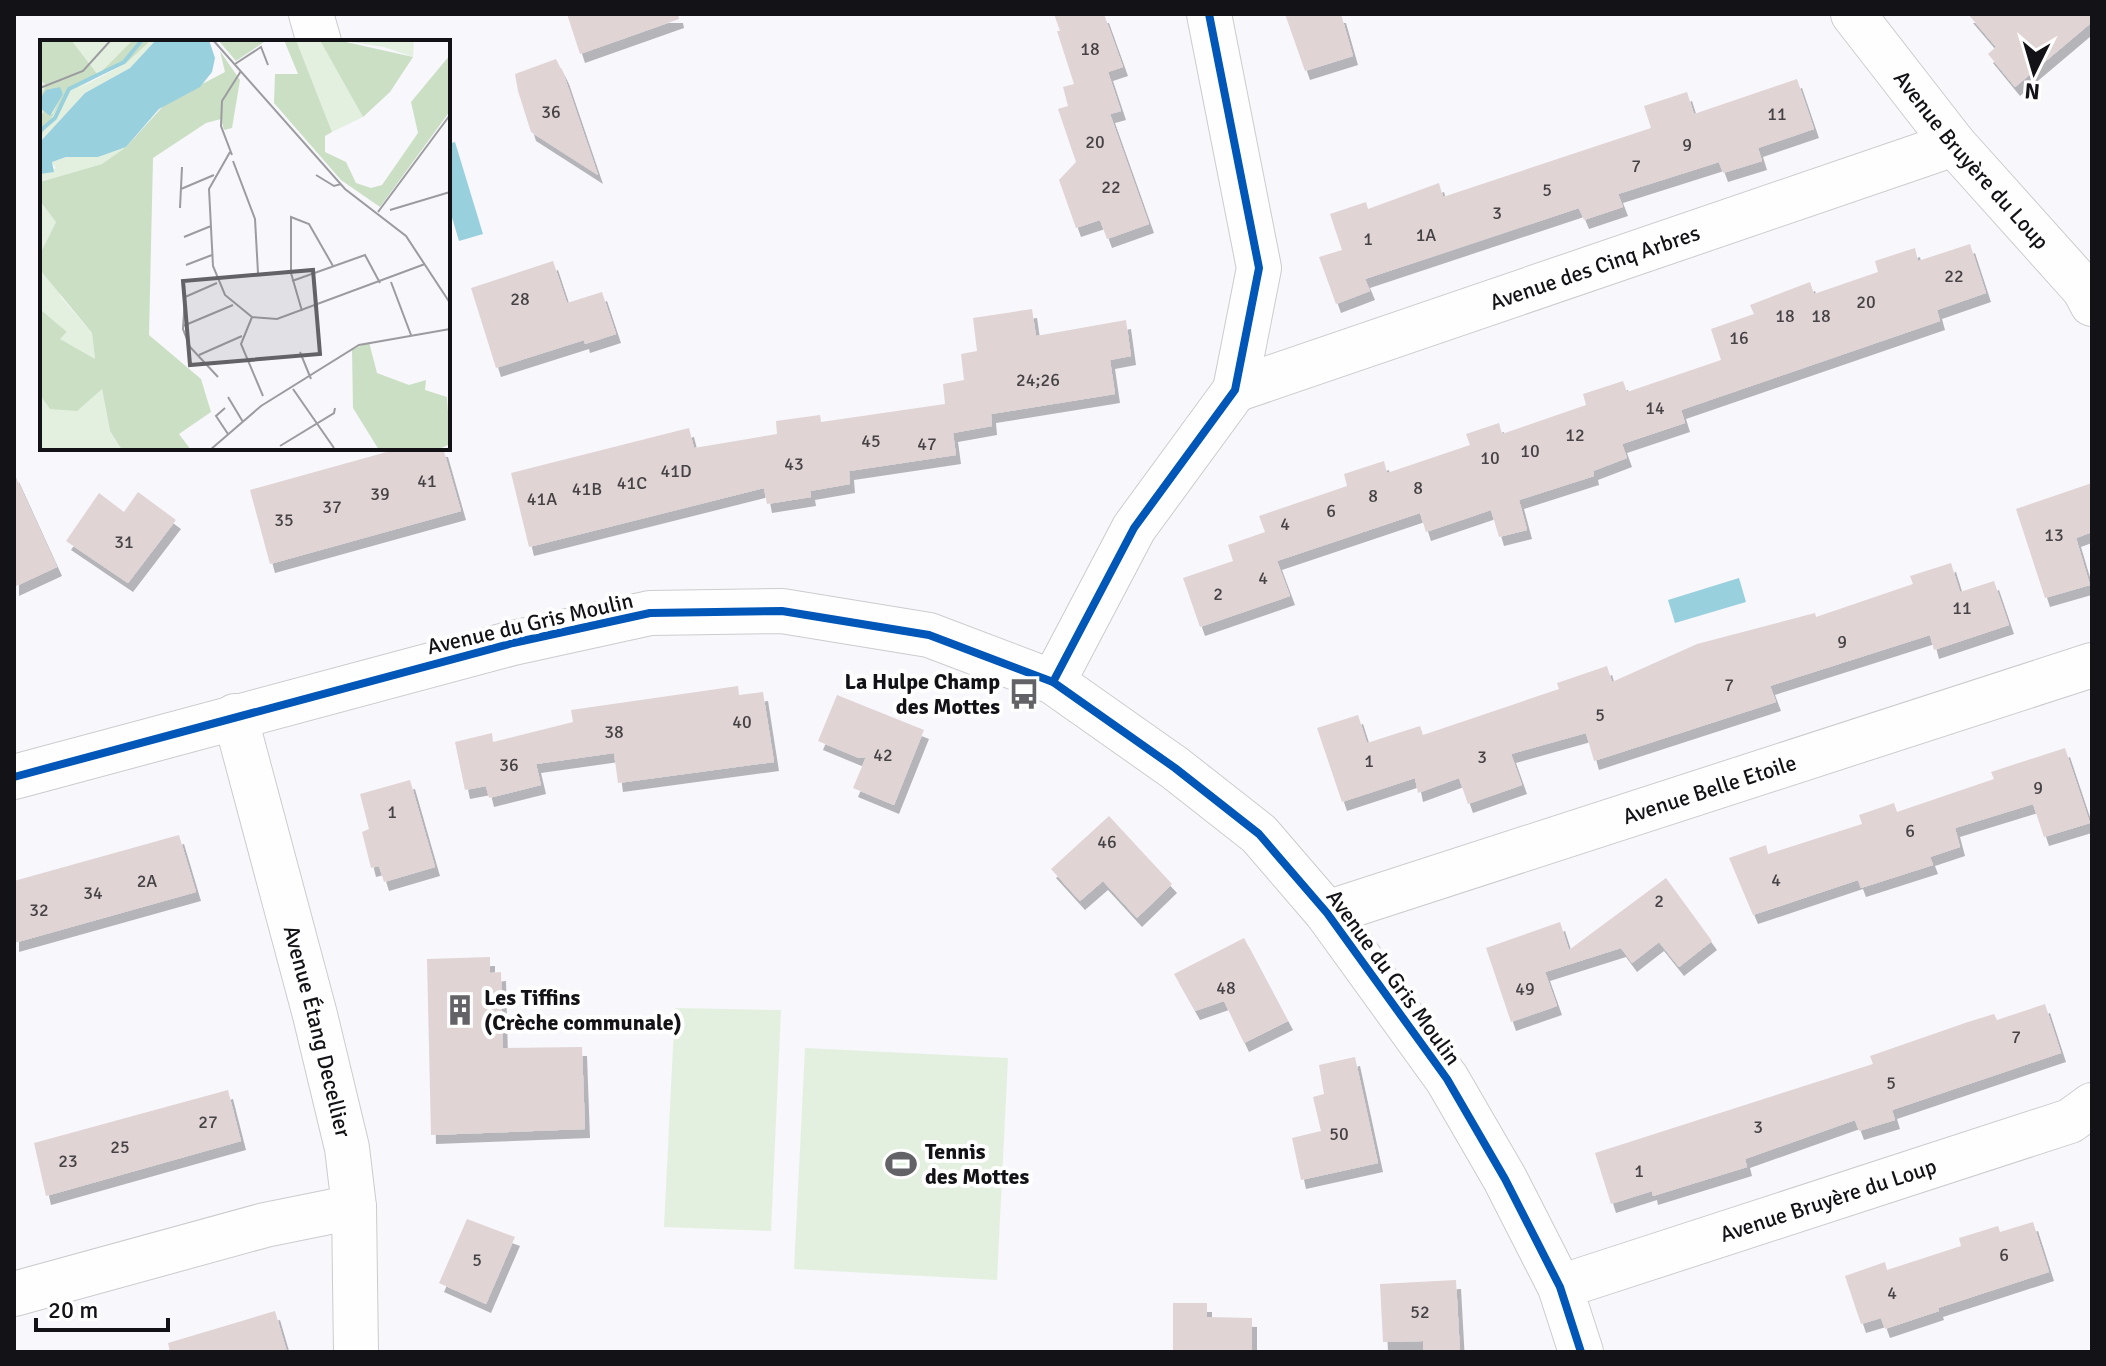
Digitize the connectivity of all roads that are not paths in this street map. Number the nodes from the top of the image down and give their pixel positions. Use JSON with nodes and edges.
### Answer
{"nodes":[{"id":1,"x":311,"y":14,"type":"edge"},
{"id":2,"x":1209,"y":14,"type":"edge"},
{"id":3,"x":1853,"y":14,"type":"edge"},
{"id":4,"x":318,"y":40,"type":"edge"},
{"id":5,"x":1954,"y":144,"type":"junction"},
{"id":6,"x":2092,"y":304,"type":"edge"},
{"id":7,"x":1235,"y":390,"type":"junction"},
{"id":8,"x":2092,"y":665,"type":"edge"},
{"id":9,"x":1053,"y":682,"type":"junction"},
{"id":10,"x":235,"y":716,"type":"junction"},
{"id":11,"x":14,"y":777,"type":"edge"},
{"id":12,"x":1327,"y":913,"type":"junction"},
{"id":13,"x":2092,"y":1105,"type":"edge"},
{"id":14,"x":354,"y":1207,"type":"junction"},
{"id":15,"x":1560,"y":1287,"type":"junction"},
{"id":16,"x":14,"y":1294,"type":"edge"},
{"id":17,"x":356,"y":1352,"type":"edge"},
{"id":18,"x":1581,"y":1352,"type":"edge"}],
"edges":[{"from":1,"to":4,"type":"street"},
{"from":2,"to":7,"type":"street"},
{"from":3,"to":5,"type":"street","name":"Avenue Bruyère du Loup"},
{"from":5,"to":6,"type":"street","name":"Avenue Bruyère du Loup"},
{"from":5,"to":7,"type":"street","name":"Avenue des Cinq Arbres"},
{"from":7,"to":9,"type":"street"},
{"from":8,"to":12,"type":"street","name":"Avenue Belle Etoile"},
{"from":9,"to":10,"type":"street","name":"Avenue du Gris Moulin"},
{"from":9,"to":12,"type":"street","name":"Avenue du Gris Moulin"},
{"from":10,"to":11,"type":"street","name":"Avenue du Gris Moulin"},
{"from":10,"to":14,"type":"street","name":"Avenue Étang Decellier"},
{"from":12,"to":15,"type":"street","name":"Avenue du Gris Moulin"},
{"from":13,"to":15,"type":"street","name":"Avenue Bruyère du Loup"},
{"from":14,"to":16,"type":"street"},
{"from":14,"to":17,"type":"street","name":"Avenue Étang Decellier"},
{"from":15,"to":18,"type":"street","name":"Avenue du Gris Moulin"}]}
